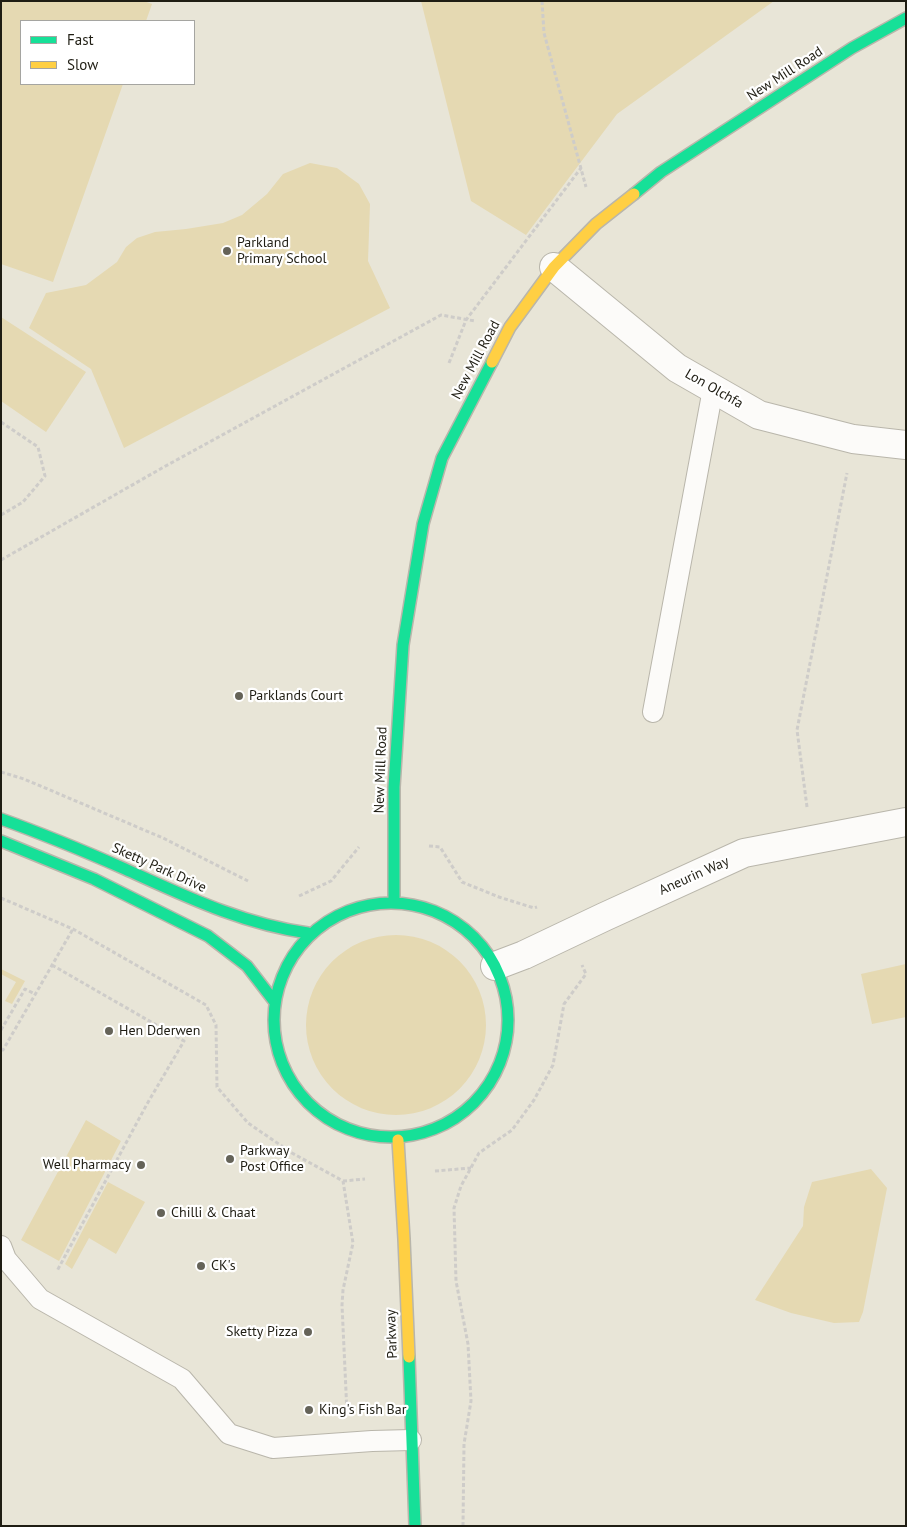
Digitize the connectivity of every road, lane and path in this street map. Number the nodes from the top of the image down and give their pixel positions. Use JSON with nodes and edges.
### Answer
{"nodes":[{"id":1,"x":542,"y":1,"type":"edge"},
{"id":2,"x":906,"y":18,"type":"edge"},
{"id":3,"x":596,"y":224,"type":"junction"},
{"id":4,"x":554,"y":267,"type":"junction"},
{"id":5,"x":510,"y":327,"type":"junction"},
{"id":6,"x":713,"y":388,"type":"junction"},
{"id":7,"x":1,"y":422,"type":"edge"},
{"id":8,"x":853,"y":439,"type":"junction"},
{"id":9,"x":906,"y":445,"type":"edge"},
{"id":10,"x":1,"y":515,"type":"edge"},
{"id":11,"x":1,"y":560,"type":"edge"},
{"id":12,"x":653,"y":712,"type":"dead end"},
{"id":13,"x":1,"y":772,"type":"edge"},
{"id":14,"x":1,"y":819,"type":"edge"},
{"id":15,"x":906,"y":822,"type":"edge"},
{"id":16,"x":811,"y":840,"type":"junction"},
{"id":17,"x":1,"y":841,"type":"edge"},
{"id":18,"x":394,"y":843,"type":"junction"},
{"id":19,"x":256,"y":884,"type":"dead end"},
{"id":20,"x":1,"y":898,"type":"edge"},
{"id":21,"x":291,"y":900,"type":"dead end"},
{"id":22,"x":394,"y":903,"type":"junction"},
{"id":23,"x":541,"y":905,"type":"dead end"},
{"id":24,"x":73,"y":929,"type":"junction"},
{"id":25,"x":308,"y":933,"type":"junction"},
{"id":26,"x":570,"y":933,"type":"junction"},
{"id":27,"x":52,"y":965,"type":"junction"},
{"id":28,"x":495,"y":966,"type":"junction"},
{"id":29,"x":35,"y":994,"type":"junction"},
{"id":30,"x":274,"y":1001,"type":"junction"},
{"id":31,"x":1,"y":1030,"type":"edge"},
{"id":32,"x":1,"y":1050,"type":"edge"},
{"id":33,"x":398,"y":1140,"type":"junction"},
{"id":34,"x":1,"y":1246,"type":"edge"},
{"id":35,"x":40,"y":1299,"type":"junction"},
{"id":36,"x":411,"y":1440,"type":"junction"},
{"id":37,"x":372,"y":1441,"type":"junction"},
{"id":38,"x":415,"y":1526,"type":"edge"},
{"id":39,"x":463,"y":1526,"type":"edge"}],
"edges":[{"from":1,"to":3,"type":"path"},
{"from":2,"to":3,"type":"street","name":"New Mill Road"},
{"from":3,"to":4,"type":"street","name":"New Mill Road"},
{"from":4,"to":5,"type":"street","name":"New Mill Road"},
{"from":4,"to":6,"type":"street","name":"Lon Olchfa"},
{"from":5,"to":11,"type":"path"},
{"from":5,"to":18,"type":"street","name":"New Mill Road"},
{"from":6,"to":8,"type":"street","name":"Lon Olchfa"},
{"from":6,"to":12,"type":"lane"},
{"from":7,"to":10,"type":"path"},
{"from":8,"to":9,"type":"street","name":"Lon Olchfa"},
{"from":8,"to":16,"type":"path"},
{"from":13,"to":19,"type":"path"},
{"from":14,"to":25,"type":"street","name":"Sketty Park Drive"},
{"from":15,"to":16,"type":"street","name":"Aneurin Way"},
{"from":16,"to":26,"type":"street","name":"Aneurin Way"},
{"from":17,"to":30,"type":"street"},
{"from":18,"to":21,"type":"path"},
{"from":18,"to":22,"type":"street","name":"New Mill Road"},
{"from":18,"to":23,"type":"path"},
{"from":20,"to":24,"type":"path"},
{"from":22,"to":25,"type":"street"},
{"from":22,"to":28,"type":"street"},
{"from":24,"to":27,"type":"path"},
{"from":24,"to":37,"type":"path"},
{"from":25,"to":30,"type":"street"},
{"from":26,"to":28,"type":"street","name":"Aneurin Way"},
{"from":26,"to":39,"type":"path"},
{"from":27,"to":29,"type":"path"},
{"from":27,"to":35,"type":"path"},
{"from":28,"to":33,"type":"street"},
{"from":29,"to":31,"type":"path"},
{"from":29,"to":32,"type":"path"},
{"from":30,"to":33,"type":"street"},
{"from":33,"to":36,"type":"street","name":"Parkway"},
{"from":34,"to":35,"type":"lane"},
{"from":35,"to":37,"type":"lane"},
{"from":36,"to":37,"type":"lane"},
{"from":36,"to":38,"type":"street","name":"Parkway"}]}
